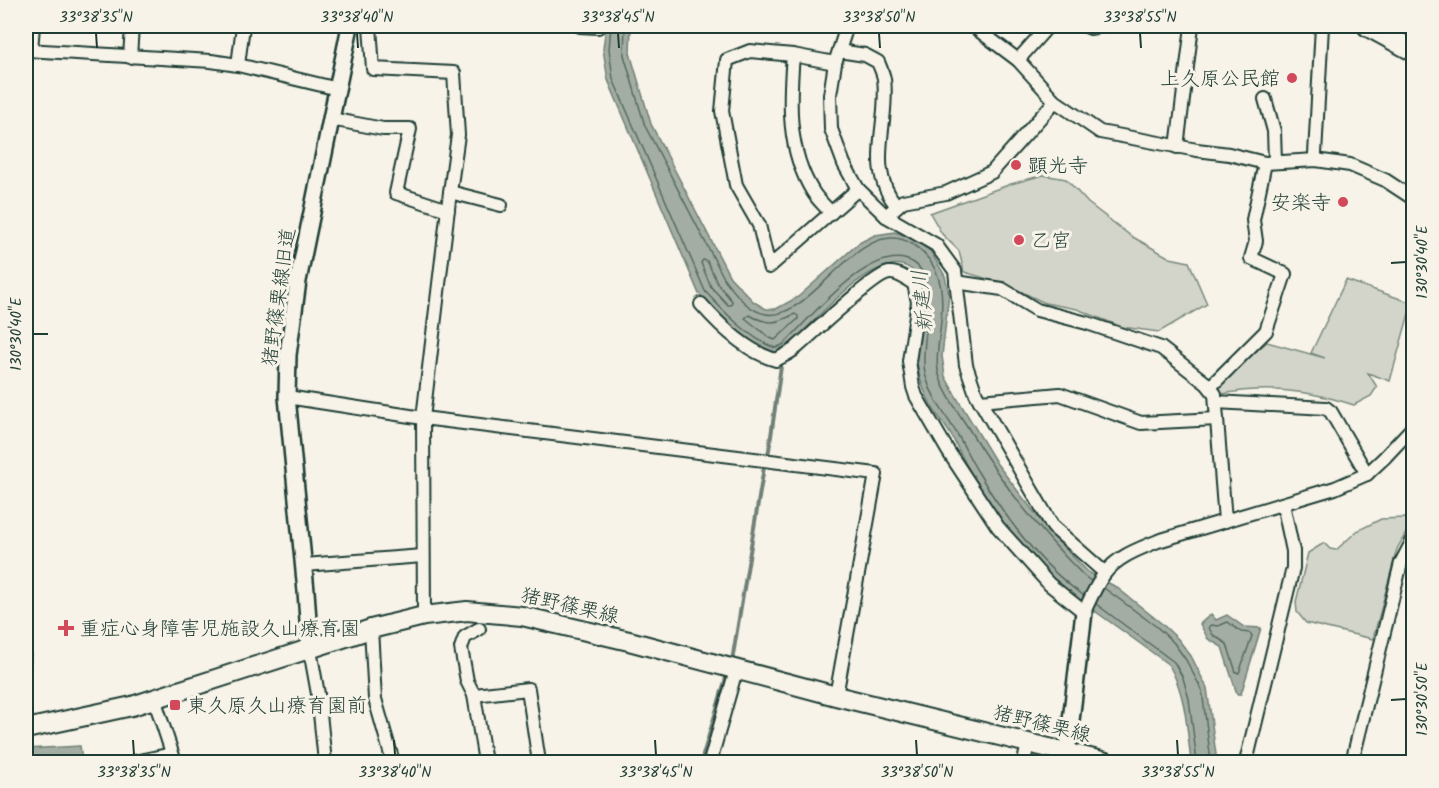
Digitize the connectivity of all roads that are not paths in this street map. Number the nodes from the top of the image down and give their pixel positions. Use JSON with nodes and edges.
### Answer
{"nodes":[{"id":1,"x":33,"y":26,"type":"edge"},
{"id":2,"x":132,"y":26,"type":"edge"},
{"id":3,"x":243,"y":26,"type":"edge"},
{"id":4,"x":350,"y":26,"type":"edge"},
{"id":5,"x":370,"y":26,"type":"edge"},
{"id":6,"x":580,"y":26,"type":"edge"},
{"id":7,"x":847,"y":26,"type":"edge"},
{"id":8,"x":973,"y":26,"type":"edge"},
{"id":9,"x":1048,"y":26,"type":"edge"},
{"id":10,"x":1086,"y":26,"type":"edge"},
{"id":11,"x":1101,"y":26,"type":"edge"},
{"id":12,"x":1192,"y":26,"type":"edge"},
{"id":13,"x":1322,"y":26,"type":"edge"},
{"id":14,"x":1368,"y":26,"type":"edge"},
{"id":15,"x":598,"y":27,"type":"edge"},
{"id":16,"x":28,"y":50,"type":"edge"},
{"id":17,"x":1413,"y":51,"type":"edge"},
{"id":18,"x":793,"y":55,"type":"junction"},
{"id":19,"x":130,"y":57,"type":"junction"},
{"id":20,"x":837,"y":57,"type":"junction"},
{"id":21,"x":1018,"y":60,"type":"junction"},
{"id":22,"x":238,"y":65,"type":"junction"},
{"id":23,"x":338,"y":89,"type":"junction"},
{"id":24,"x":1265,"y":99,"type":"dead end"},
{"id":25,"x":1055,"y":101,"type":"junction"},
{"id":26,"x":331,"y":119,"type":"junction"},
{"id":27,"x":1177,"y":147,"type":"junction"},
{"id":28,"x":1316,"y":160,"type":"junction"},
{"id":29,"x":1270,"y":162,"type":"junction"},
{"id":30,"x":858,"y":189,"type":"junction"},
{"id":31,"x":450,"y":192,"type":"junction"},
{"id":32,"x":1413,"y":199,"type":"edge"},
{"id":33,"x":501,"y":205,"type":"dead end"},
{"id":34,"x":897,"y":206,"type":"junction"},
{"id":35,"x":448,"y":210,"type":"junction"},
{"id":36,"x":831,"y":213,"type":"junction"},
{"id":37,"x":886,"y":216,"type":"junction"},
{"id":38,"x":956,"y":282,"type":"junction"},
{"id":39,"x":701,"y":304,"type":"dead end"},
{"id":40,"x":1210,"y":387,"type":"junction"},
{"id":41,"x":287,"y":397,"type":"junction"},
{"id":42,"x":980,"y":401,"type":"junction"},
{"id":43,"x":1216,"y":402,"type":"junction"},
{"id":44,"x":423,"y":418,"type":"junction"},
{"id":45,"x":1217,"y":419,"type":"junction"},
{"id":46,"x":1413,"y":426,"type":"edge"},
{"id":47,"x":1367,"y":474,"type":"junction"},
{"id":48,"x":1283,"y":504,"type":"junction"},
{"id":49,"x":1225,"y":521,"type":"junction"},
{"id":50,"x":1413,"y":538,"type":"edge"},
{"id":51,"x":423,"y":556,"type":"junction"},
{"id":52,"x":304,"y":565,"type":"junction"},
{"id":53,"x":1105,"y":573,"type":"junction"},
{"id":54,"x":1084,"y":612,"type":"junction"},
{"id":55,"x":424,"y":616,"type":"junction"},
{"id":56,"x":371,"y":629,"type":"junction"},
{"id":57,"x":479,"y":629,"type":"dead end"},
{"id":58,"x":310,"y":650,"type":"junction"},
{"id":59,"x":736,"y":670,"type":"junction"},
{"id":60,"x":474,"y":695,"type":"junction"},
{"id":61,"x":836,"y":696,"type":"junction"},
{"id":62,"x":154,"y":698,"type":"junction"},
{"id":63,"x":26,"y":729,"type":"edge"},
{"id":64,"x":1028,"y":743,"type":"junction"},
{"id":65,"x":1067,"y":757,"type":"edge"},
{"id":66,"x":173,"y":758,"type":"edge"},
{"id":67,"x":134,"y":762,"type":"edge"},
{"id":68,"x":325,"y":762,"type":"edge"},
{"id":69,"x":393,"y":762,"type":"edge"},
{"id":70,"x":485,"y":762,"type":"edge"},
{"id":71,"x":539,"y":762,"type":"edge"},
{"id":72,"x":710,"y":762,"type":"edge"},
{"id":73,"x":1024,"y":762,"type":"edge"},
{"id":74,"x":1106,"y":762,"type":"edge"},
{"id":75,"x":1246,"y":762,"type":"edge"},
{"id":76,"x":1352,"y":762,"type":"edge"}],
"edges":[{"from":1,"to":16,"type":"street"},
{"from":2,"to":19,"type":"street"},
{"from":3,"to":22,"type":"street"},
{"from":4,"to":23,"type":"street","name":"猪野篠栗線旧道"},
{"from":5,"to":31,"type":"street"},
{"from":6,"to":15,"type":"street"},
{"from":7,"to":20,"type":"street"},
{"from":8,"to":21,"type":"street"},
{"from":9,"to":21,"type":"street"},
{"from":10,"to":11,"type":"street"},
{"from":12,"to":27,"type":"street"},
{"from":13,"to":28,"type":"street"},
{"from":14,"to":17,"type":"main road"},
{"from":16,"to":19,"type":"street"},
{"from":18,"to":20,"type":"street"},
{"from":18,"to":36,"type":"street"},
{"from":18,"to":36,"type":"street"},
{"from":19,"to":22,"type":"street"},
{"from":20,"to":30,"type":"street"},
{"from":20,"to":34,"type":"street"},
{"from":21,"to":25,"type":"street"},
{"from":22,"to":23,"type":"street"},
{"from":23,"to":26,"type":"street","name":"猪野篠栗線旧道"},
{"from":24,"to":29,"type":"street"},
{"from":25,"to":27,"type":"street"},
{"from":25,"to":34,"type":"street"},
{"from":26,"to":35,"type":"street"},
{"from":26,"to":41,"type":"street","name":"猪野篠栗線旧道"},
{"from":27,"to":29,"type":"street"},
{"from":28,"to":29,"type":"street"},
{"from":28,"to":32,"type":"street"},
{"from":29,"to":40,"type":"street"},
{"from":30,"to":36,"type":"street"},
{"from":30,"to":37,"type":"street"},
{"from":31,"to":33,"type":"street"},
{"from":31,"to":35,"type":"street"},
{"from":34,"to":37,"type":"street"},
{"from":35,"to":44,"type":"street"},
{"from":37,"to":38,"type":"street"},
{"from":38,"to":40,"type":"street"},
{"from":38,"to":42,"type":"street"},
{"from":39,"to":54,"type":"street"},
{"from":40,"to":43,"type":"street"},
{"from":41,"to":44,"type":"street"},
{"from":41,"to":52,"type":"street","name":"猪野篠栗線旧道"},
{"from":42,"to":45,"type":"street"},
{"from":42,"to":53,"type":"street"},
{"from":43,"to":45,"type":"street"},
{"from":43,"to":47,"type":"street"},
{"from":44,"to":51,"type":"street"},
{"from":44,"to":61,"type":"street"},
{"from":45,"to":49,"type":"street"},
{"from":46,"to":47,"type":"street"},
{"from":47,"to":48,"type":"street"},
{"from":48,"to":49,"type":"street"},
{"from":48,"to":75,"type":"street"},
{"from":49,"to":53,"type":"street"},
{"from":50,"to":76,"type":"street"},
{"from":51,"to":52,"type":"street"},
{"from":51,"to":55,"type":"street"},
{"from":52,"to":58,"type":"street","name":"猪野篠栗線旧道"},
{"from":53,"to":54,"type":"street"},
{"from":54,"to":65,"type":"street"},
{"from":55,"to":56,"type":"main road","name":"猪野篠栗線"},
{"from":55,"to":59,"type":"main road","name":"猪野篠栗線"},
{"from":56,"to":58,"type":"main road","name":"猪野篠栗線"},
{"from":56,"to":69,"type":"street"},
{"from":57,"to":60,"type":"street"},
{"from":58,"to":62,"type":"main road","name":"猪野篠栗線"},
{"from":58,"to":68,"type":"street"},
{"from":59,"to":61,"type":"main road","name":"猪野篠栗線"},
{"from":59,"to":72,"type":"street"},
{"from":60,"to":70,"type":"street"},
{"from":60,"to":71,"type":"street"},
{"from":61,"to":64,"type":"main road","name":"猪野篠栗線"},
{"from":62,"to":63,"type":"main road","name":"猪野篠栗線"},
{"from":62,"to":66,"type":"street"},
{"from":64,"to":65,"type":"main road","name":"猪野篠栗線"},
{"from":64,"to":73,"type":"street"},
{"from":65,"to":74,"type":"main road","name":"猪野篠栗線"},
{"from":66,"to":67,"type":"street"}]}
